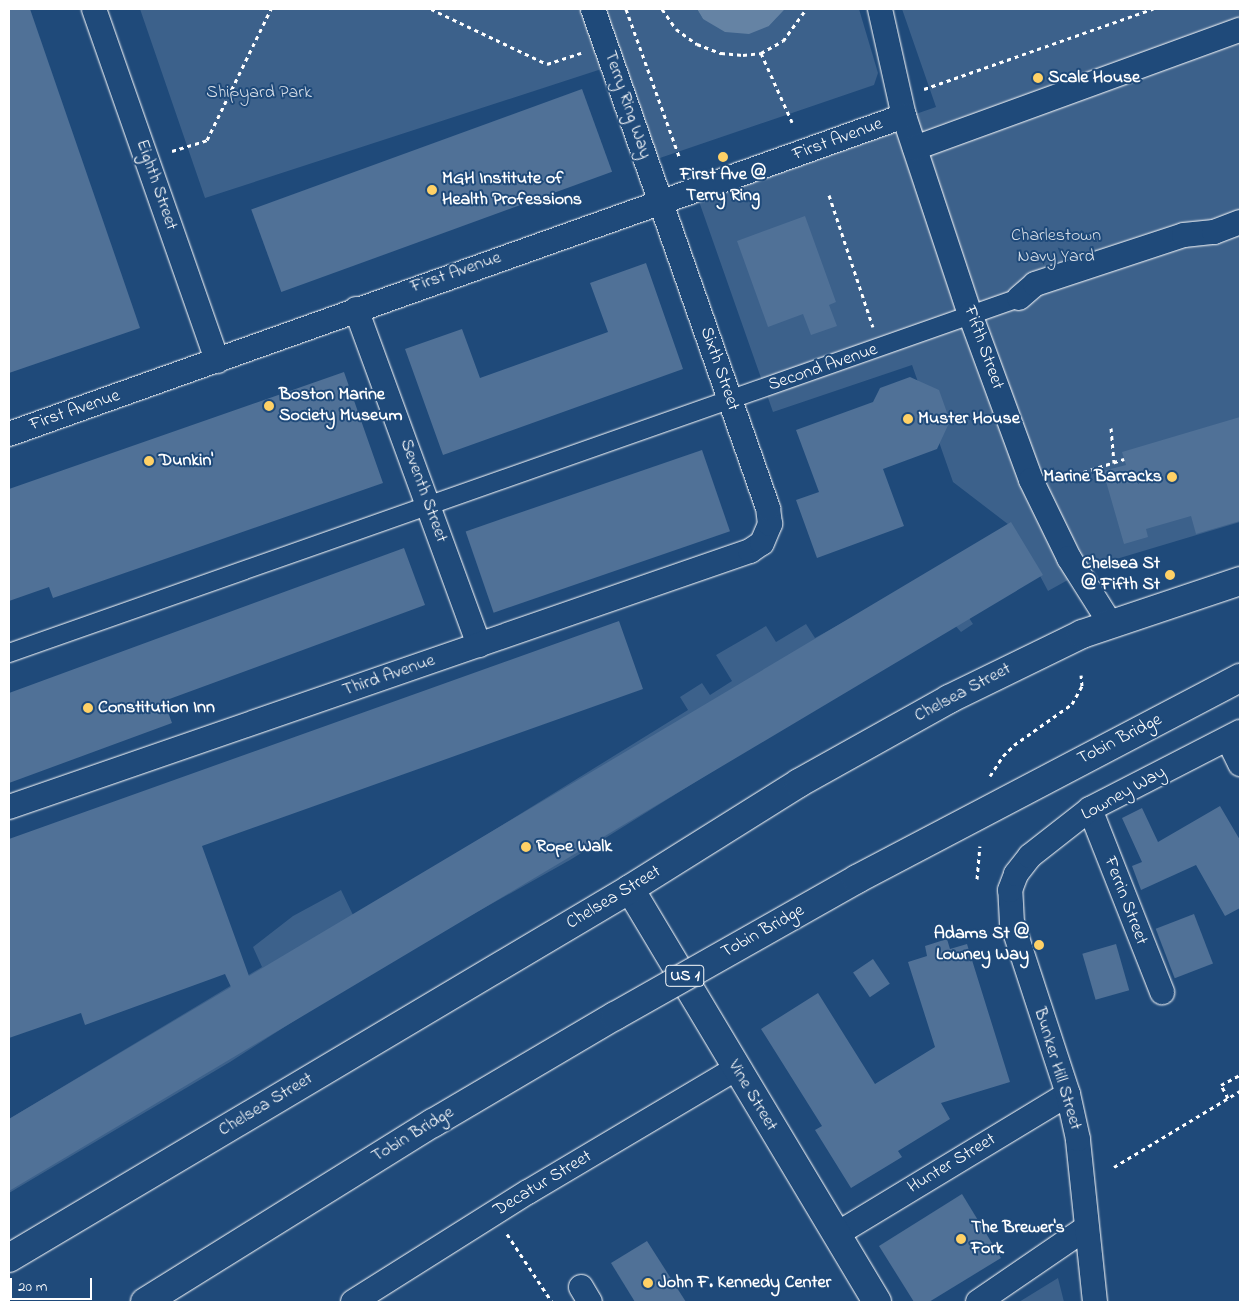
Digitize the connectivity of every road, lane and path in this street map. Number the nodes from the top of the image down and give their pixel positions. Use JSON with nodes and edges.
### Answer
{"nodes":[{"id":1,"x":94,"y":9,"type":"edge"},
{"id":2,"x":271,"y":9,"type":"edge"},
{"id":3,"x":431,"y":9,"type":"edge"},
{"id":4,"x":593,"y":9,"type":"edge"},
{"id":5,"x":626,"y":9,"type":"edge"},
{"id":6,"x":662,"y":9,"type":"edge"},
{"id":7,"x":806,"y":9,"type":"edge"},
{"id":8,"x":880,"y":9,"type":"edge"},
{"id":9,"x":1153,"y":9,"type":"edge"},
{"id":10,"x":1240,"y":30,"type":"edge"},
{"id":11,"x":587,"y":52,"type":"dead end"},
{"id":12,"x":761,"y":53,"type":"junction"},
{"id":13,"x":917,"y":92,"type":"dead end"},
{"id":14,"x":904,"y":116,"type":"junction"},
{"id":15,"x":792,"y":122,"type":"dead end"},
{"id":16,"x":915,"y":148,"type":"junction"},
{"id":17,"x":172,"y":151,"type":"dead end"},
{"id":18,"x":680,"y":159,"type":"dead end"},
{"id":19,"x":829,"y":194,"type":"dead end"},
{"id":20,"x":660,"y":202,"type":"junction"},
{"id":21,"x":1240,"y":222,"type":"edge"},
{"id":22,"x":1019,"y":298,"type":"joint"},
{"id":23,"x":356,"y":308,"type":"junction"},
{"id":24,"x":970,"y":314,"type":"junction"},
{"id":25,"x":881,"y":348,"type":"junction"},
{"id":26,"x":217,"y":361,"type":"junction"},
{"id":27,"x":730,"y":401,"type":"junction"},
{"id":28,"x":1110,"y":428,"type":"dead end"},
{"id":29,"x":9,"y":434,"type":"edge"},
{"id":30,"x":1124,"y":459,"type":"dead end"},
{"id":31,"x":1114,"y":463,"type":"junction"},
{"id":32,"x":1068,"y":477,"type":"dead end"},
{"id":33,"x":428,"y":505,"type":"junction"},
{"id":34,"x":766,"y":538,"type":"joint"},
{"id":35,"x":1240,"y":582,"type":"edge"},
{"id":36,"x":1110,"y":623,"type":"junction"},
{"id":37,"x":479,"y":645,"type":"junction"},
{"id":38,"x":9,"y":654,"type":"edge"},
{"id":39,"x":1240,"y":678,"type":"edge"},
{"id":40,"x":1234,"y":736,"type":"edge"},
{"id":41,"x":1121,"y":740,"type":"dead end"},
{"id":42,"x":1240,"y":764,"type":"edge"},
{"id":43,"x":9,"y":807,"type":"edge"},
{"id":44,"x":1090,"y":810,"type":"junction"},
{"id":45,"x":630,"y":889,"type":"junction"},
{"id":46,"x":1009,"y":898,"type":"joint"},
{"id":47,"x":1162,"y":992,"type":"dead end"},
{"id":48,"x":735,"y":1069,"type":"junction"},
{"id":49,"x":1240,"y":1075,"type":"edge"},
{"id":50,"x":1240,"y":1091,"type":"edge"},
{"id":51,"x":1068,"y":1094,"type":"junction"},
{"id":52,"x":1228,"y":1098,"type":"junction"},
{"id":53,"x":1114,"y":1167,"type":"dead end"},
{"id":54,"x":1086,"y":1228,"type":"junction"},
{"id":55,"x":507,"y":1234,"type":"dead end"},
{"id":56,"x":837,"y":1234,"type":"junction"},
{"id":57,"x":9,"y":1258,"type":"edge"},
{"id":58,"x":146,"y":1302,"type":"edge"},
{"id":59,"x":353,"y":1302,"type":"edge"},
{"id":60,"x":552,"y":1302,"type":"edge"},
{"id":61,"x":877,"y":1302,"type":"edge"},
{"id":62,"x":978,"y":1302,"type":"edge"},
{"id":63,"x":1095,"y":1302,"type":"edge"}],
"edges":[{"from":1,"to":26,"type":"street","name":"Eighth Street"},
{"from":2,"to":17,"type":"path"},
{"from":3,"to":11,"type":"path"},
{"from":4,"to":20,"type":"street","name":"Terry Ring Way"},
{"from":5,"to":18,"type":"path"},
{"from":6,"to":12,"type":"path"},
{"from":7,"to":12,"type":"path"},
{"from":8,"to":14,"type":"street","name":"Fifth Street"},
{"from":9,"to":13,"type":"path"},
{"from":10,"to":16,"type":"street"},
{"from":12,"to":15,"type":"path"},
{"from":14,"to":16,"type":"street","name":"Fifth Street"},
{"from":14,"to":20,"type":"street","name":"First Avenue"},
{"from":16,"to":24,"type":"street","name":"Fifth Street"},
{"from":19,"to":25,"type":"path"},
{"from":20,"to":23,"type":"street","name":"First Avenue"},
{"from":20,"to":27,"type":"street","name":"Sixth Street"},
{"from":21,"to":22,"type":"street","name":"Second Avenue"},
{"from":22,"to":24,"type":"street","name":"Second Avenue"},
{"from":23,"to":26,"type":"street","name":"First Avenue"},
{"from":23,"to":33,"type":"street","name":"Seventh Street"},
{"from":24,"to":25,"type":"street","name":"Second Avenue"},
{"from":24,"to":36,"type":"street","name":"Fifth Street"},
{"from":25,"to":27,"type":"street","name":"Second Avenue"},
{"from":26,"to":29,"type":"street","name":"First Avenue"},
{"from":27,"to":33,"type":"street","name":"Second Avenue"},
{"from":27,"to":34,"type":"street","name":"Sixth Street"},
{"from":28,"to":31,"type":"path"},
{"from":30,"to":31,"type":"path"},
{"from":31,"to":32,"type":"path"},
{"from":33,"to":37,"type":"street","name":"Seventh Street"},
{"from":33,"to":38,"type":"street","name":"Second Avenue"},
{"from":34,"to":37,"type":"street","name":"Third Avenue"},
{"from":35,"to":36,"type":"main road","name":"Chelsea Street"},
{"from":36,"to":45,"type":"main road","name":"Chelsea Street"},
{"from":37,"to":43,"type":"street","name":"Third Avenue"},
{"from":39,"to":58,"type":"main road","name":"Tobin Bridge","number":"US 1","bridge":true},
{"from":40,"to":42,"type":"street"},
{"from":40,"to":44,"type":"street","name":"Lowney Way"},
{"from":41,"to":58,"type":"main road","name":"Tobin Bridge","number":"US 1","bridge":true},
{"from":44,"to":46,"type":"street","name":"Lowney Way"},
{"from":44,"to":47,"type":"street","name":"Ferrin Street"},
{"from":45,"to":48,"type":"main road","name":"Vine Street"},
{"from":45,"to":57,"type":"main road","name":"Chelsea Street"},
{"from":46,"to":51,"type":"street","name":"Bunker Hill Street"},
{"from":48,"to":56,"type":"main road","name":"Vine Street"},
{"from":48,"to":59,"type":"street","name":"Decatur Street"},
{"from":49,"to":52,"type":"path"},
{"from":50,"to":52,"type":"path"},
{"from":51,"to":54,"type":"street","name":"Bunker Hill Street"},
{"from":51,"to":56,"type":"street","name":"Hunter Street"},
{"from":52,"to":53,"type":"path"},
{"from":54,"to":62,"type":"street"},
{"from":54,"to":63,"type":"street","name":"Bunker Hill Street"},
{"from":55,"to":60,"type":"path"},
{"from":56,"to":61,"type":"main road","name":"Vine Street"}]}
